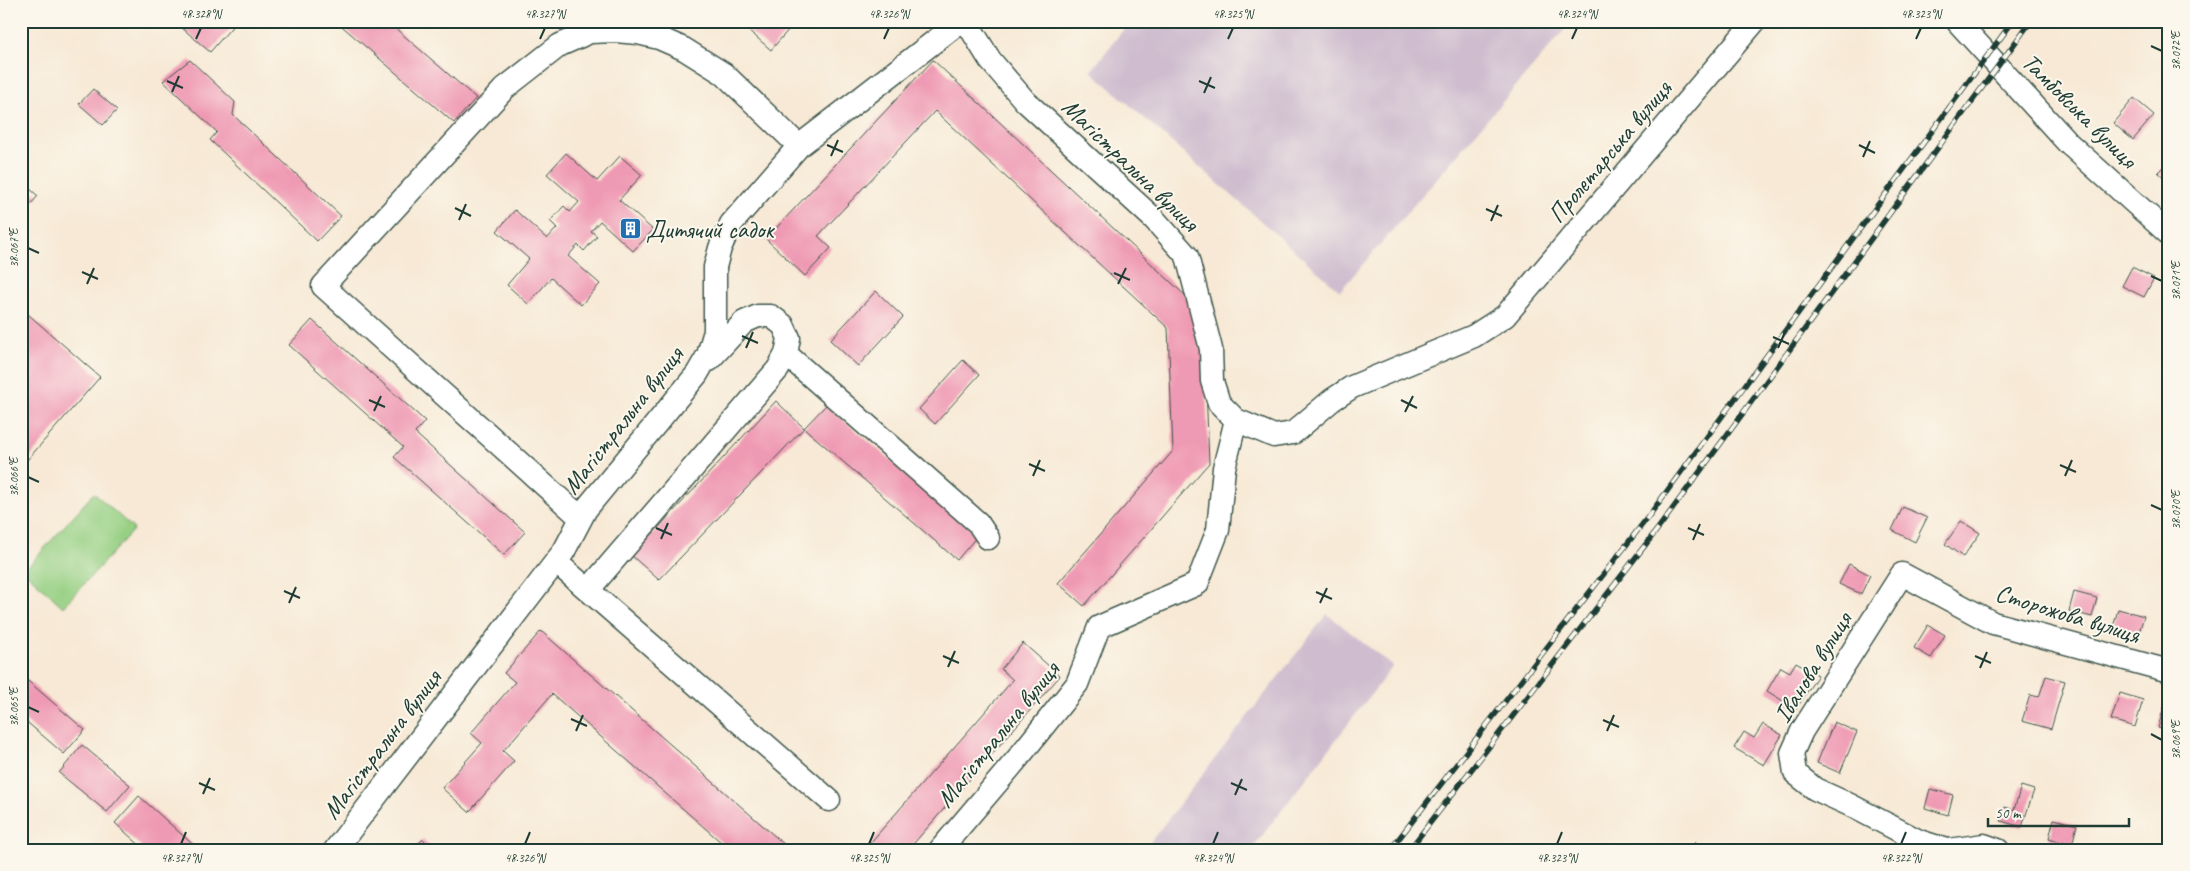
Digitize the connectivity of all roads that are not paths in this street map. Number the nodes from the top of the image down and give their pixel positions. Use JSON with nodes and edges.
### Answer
{"nodes":[{"id":1,"x":961,"y":21,"type":"edge"},
{"id":2,"x":966,"y":21,"type":"edge"},
{"id":3,"x":1755,"y":21,"type":"edge"},
{"id":4,"x":1956,"y":21,"type":"edge"},
{"id":5,"x":799,"y":146,"type":"junction"},
{"id":6,"x":2169,"y":234,"type":"edge"},
{"id":7,"x":1505,"y":316,"type":"joint"},
{"id":8,"x":786,"y":354,"type":"junction"},
{"id":9,"x":697,"y":374,"type":"junction"},
{"id":10,"x":1236,"y":420,"type":"junction"},
{"id":11,"x":581,"y":518,"type":"junction"},
{"id":12,"x":988,"y":538,"type":"dead end"},
{"id":13,"x":556,"y":562,"type":"junction"},
{"id":14,"x":1902,"y":574,"type":"joint"},
{"id":15,"x":589,"y":589,"type":"junction"},
{"id":16,"x":2169,"y":671,"type":"edge"},
{"id":17,"x":829,"y":800,"type":"dead end"},
{"id":18,"x":335,"y":850,"type":"edge"},
{"id":19,"x":940,"y":850,"type":"edge"},
{"id":20,"x":1948,"y":850,"type":"edge"},
{"id":21,"x":1998,"y":850,"type":"edge"}],
"edges":[{"from":1,"to":5,"type":"street","name":"Магістральна вулиця"},
{"from":2,"to":10,"type":"street","name":"Магістральна вулиця"},
{"from":3,"to":7,"type":"street","name":"Пролетарська вулиця"},
{"from":4,"to":6,"type":"street","name":"Тамбовська вулиця"},
{"from":5,"to":9,"type":"street","name":"Магістральна вулиця"},
{"from":5,"to":11,"type":"street"},
{"from":7,"to":10,"type":"street","name":"Магістральна вулиця"},
{"from":8,"to":9,"type":"street"},
{"from":8,"to":12,"type":"street"},
{"from":8,"to":15,"type":"street"},
{"from":9,"to":11,"type":"street","name":"Магістральна вулиця"},
{"from":10,"to":19,"type":"street","name":"Магістральна вулиця"},
{"from":11,"to":13,"type":"street","name":"Магістральна вулиця"},
{"from":13,"to":15,"type":"street"},
{"from":13,"to":18,"type":"street","name":"Магістральна вулиця"},
{"from":14,"to":16,"type":"street","name":"Сторожова вулиця"},
{"from":14,"to":20,"type":"street","name":"Іванова вулиця"},
{"from":15,"to":17,"type":"street"},
{"from":20,"to":21,"type":"street","name":"Іванова вулиця"}]}
